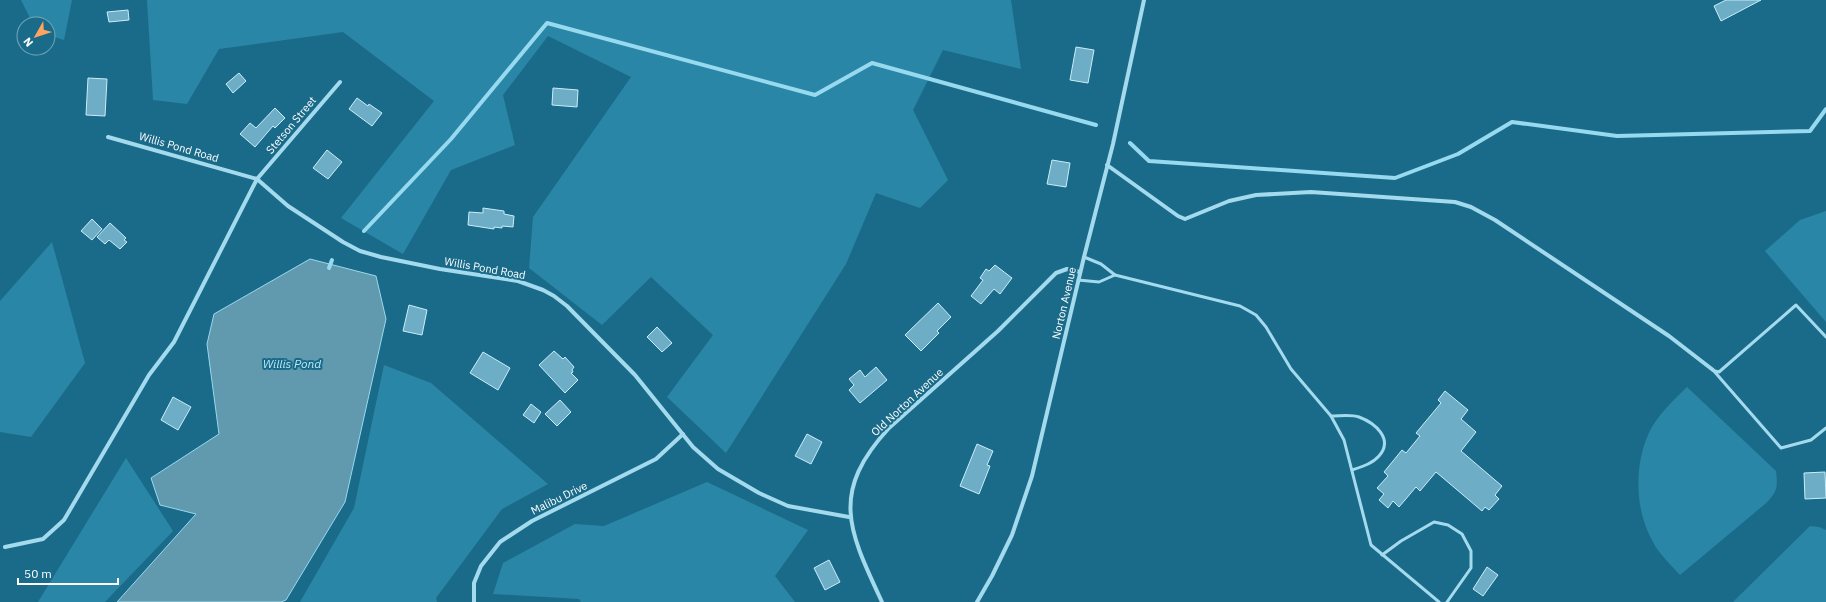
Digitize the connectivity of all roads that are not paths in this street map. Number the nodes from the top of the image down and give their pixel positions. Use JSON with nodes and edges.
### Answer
{"nodes":[{"id":1,"x":1144,"y":0,"type":"edge"},
{"id":2,"x":340,"y":82,"type":"dead end"},
{"id":3,"x":108,"y":137,"type":"dead end"},
{"id":4,"x":1107,"y":165,"type":"junction"},
{"id":5,"x":257,"y":179,"type":"junction"},
{"id":6,"x":1084,"y":257,"type":"junction"},
{"id":7,"x":1080,"y":272,"type":"junction"},
{"id":8,"x":1115,"y":276,"type":"junction"},
{"id":9,"x":1078,"y":280,"type":"junction"},
{"id":10,"x":1826,"y":337,"type":"edge"},
{"id":11,"x":1713,"y":370,"type":"junction"},
{"id":12,"x":1332,"y":416,"type":"junction"},
{"id":13,"x":1826,"y":428,"type":"edge"},
{"id":14,"x":683,"y":434,"type":"junction"},
{"id":15,"x":1352,"y":470,"type":"junction"},
{"id":16,"x":849,"y":517,"type":"junction"},
{"id":17,"x":5,"y":547,"type":"dead end"},
{"id":18,"x":1382,"y":554,"type":"junction"},
{"id":19,"x":474,"y":602,"type":"edge"},
{"id":20,"x":882,"y":602,"type":"edge"},
{"id":21,"x":977,"y":602,"type":"edge"},
{"id":22,"x":1439,"y":602,"type":"edge"},
{"id":23,"x":1447,"y":602,"type":"edge"}],
"edges":[{"from":1,"to":4,"type":"street","name":"Norton Avenue"},
{"from":2,"to":5,"type":"street","name":"Stetson Street"},
{"from":3,"to":5,"type":"street","name":"Willis Pond Road"},
{"from":4,"to":6,"type":"street","name":"Norton Avenue"},
{"from":4,"to":11,"type":"street"},
{"from":5,"to":14,"type":"street","name":"Willis Pond Road"},
{"from":5,"to":17,"type":"street","name":"Stetson Street"},
{"from":6,"to":7,"type":"street","name":"Norton Avenue"},
{"from":6,"to":8,"type":"lane"},
{"from":7,"to":9,"type":"street","name":"Norton Avenue"},
{"from":7,"to":16,"type":"street","name":"Old Norton Avenue"},
{"from":8,"to":9,"type":"lane"},
{"from":8,"to":12,"type":"lane"},
{"from":9,"to":21,"type":"street","name":"Norton Avenue"},
{"from":10,"to":11,"type":"lane"},
{"from":11,"to":13,"type":"lane"},
{"from":12,"to":15,"type":"lane"},
{"from":12,"to":15,"type":"lane"},
{"from":14,"to":16,"type":"street","name":"Willis Pond Road"},
{"from":14,"to":19,"type":"street","name":"Malibu Drive"},
{"from":15,"to":18,"type":"lane"},
{"from":16,"to":20,"type":"street","name":"Old Norton Avenue"},
{"from":18,"to":22,"type":"lane"},
{"from":18,"to":23,"type":"lane"}]}
